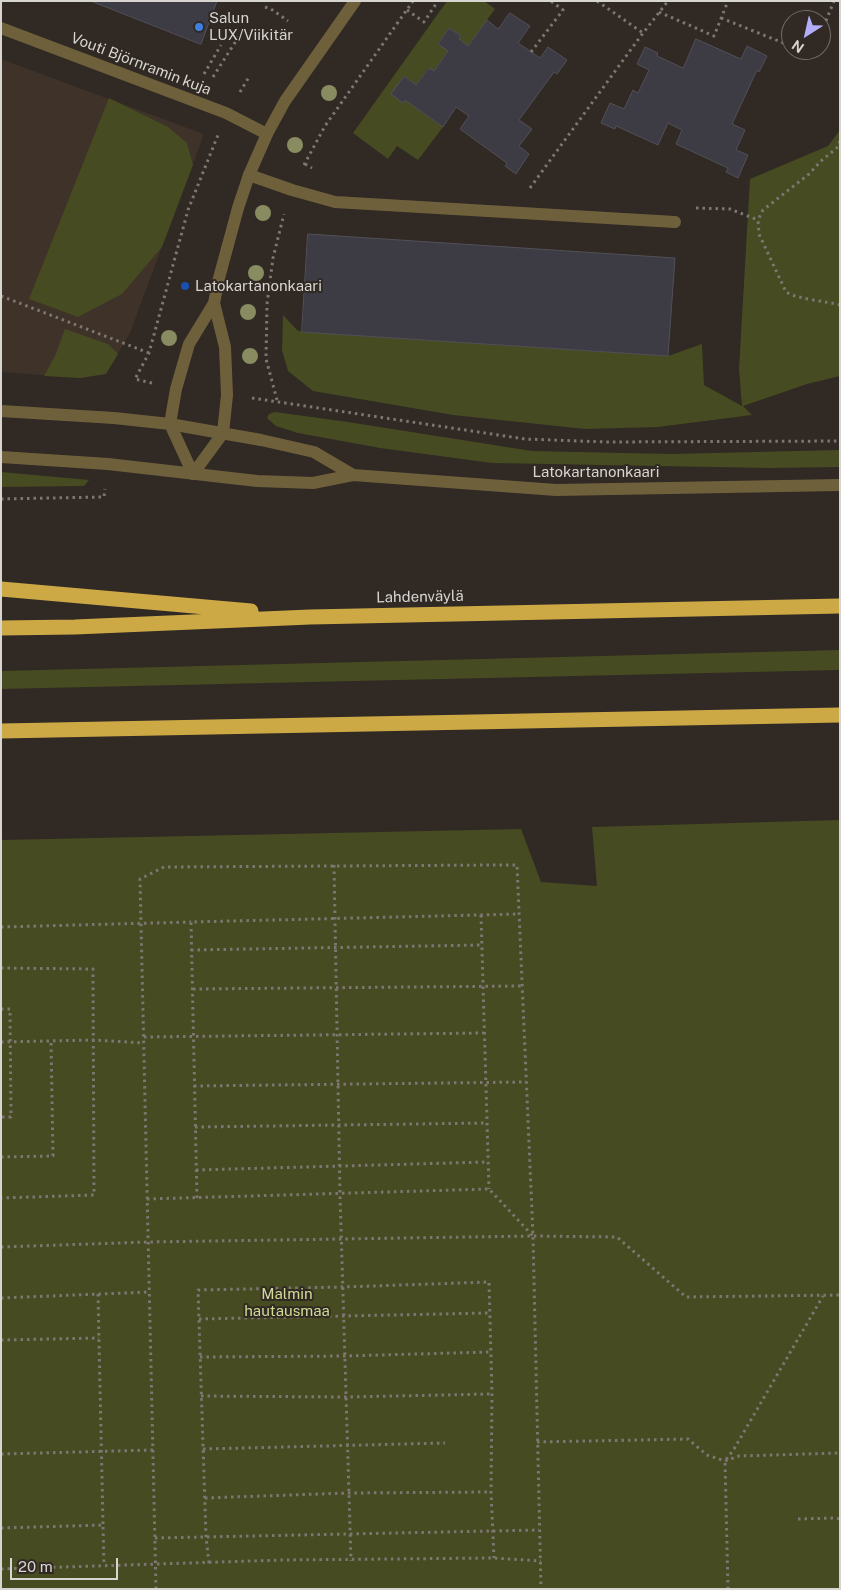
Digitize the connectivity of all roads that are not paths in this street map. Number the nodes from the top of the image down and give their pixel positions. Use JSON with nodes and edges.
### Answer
{"nodes":[{"id":1,"x":355,"y":1,"type":"edge"},
{"id":2,"x":1,"y":28,"type":"edge"},
{"id":3,"x":267,"y":134,"type":"junction"},
{"id":4,"x":249,"y":175,"type":"junction"},
{"id":5,"x":676,"y":222,"type":"dead end"},
{"id":6,"x":214,"y":304,"type":"junction"},
{"id":7,"x":1,"y":411,"type":"edge"},
{"id":8,"x":170,"y":424,"type":"junction"},
{"id":9,"x":223,"y":433,"type":"junction"},
{"id":10,"x":1,"y":457,"type":"edge"},
{"id":11,"x":193,"y":474,"type":"junction"},
{"id":12,"x":354,"y":475,"type":"junction"},
{"id":13,"x":840,"y":486,"type":"edge"},
{"id":14,"x":1,"y":589,"type":"edge"},
{"id":15,"x":840,"y":606,"type":"edge"},
{"id":16,"x":310,"y":617,"type":"junction"},
{"id":17,"x":1,"y":628,"type":"edge"},
{"id":18,"x":840,"y":715,"type":"edge"},
{"id":19,"x":1,"y":731,"type":"edge"}],
"edges":[{"from":1,"to":3,"type":"street"},
{"from":2,"to":3,"type":"street","name":"Vouti Björnramin kuja"},
{"from":3,"to":4,"type":"street"},
{"from":4,"to":5,"type":"street"},
{"from":4,"to":6,"type":"street"},
{"from":6,"to":8,"type":"street"},
{"from":6,"to":9,"type":"street"},
{"from":7,"to":8,"type":"street","name":"Latokartanonkaari"},
{"from":8,"to":9,"type":"street","name":"Latokartanonkaari"},
{"from":8,"to":11,"type":"street"},
{"from":9,"to":11,"type":"street"},
{"from":9,"to":12,"type":"street","name":"Latokartanonkaari"},
{"from":10,"to":11,"type":"street","name":"Latokartanonkaari"},
{"from":11,"to":12,"type":"street","name":"Latokartanonkaari"},
{"from":12,"to":13,"type":"street","name":"Latokartanonkaari"},
{"from":14,"to":16,"type":"highway"},
{"from":15,"to":16,"type":"highway","name":"Lahdenväylä"},
{"from":16,"to":17,"type":"highway","name":"Lahdenväylä"},
{"from":18,"to":19,"type":"highway"}]}
